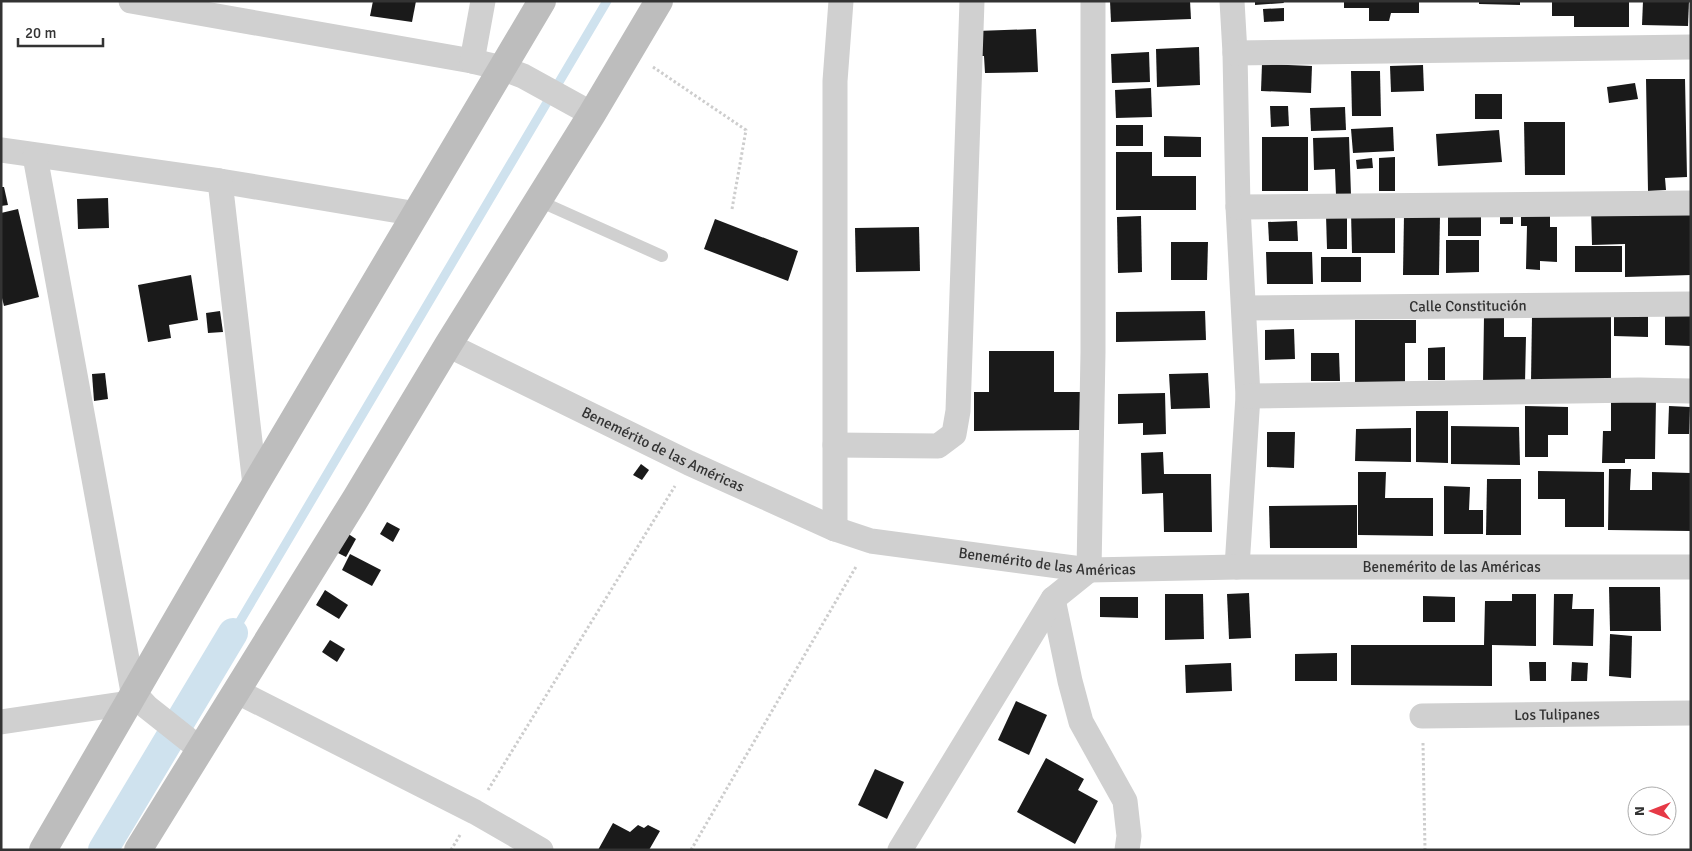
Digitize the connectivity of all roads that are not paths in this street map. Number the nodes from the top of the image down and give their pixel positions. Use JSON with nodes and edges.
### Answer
{"nodes":[{"id":1,"x":131,"y":1,"type":"edge"},
{"id":2,"x":483,"y":1,"type":"edge"},
{"id":3,"x":542,"y":1,"type":"edge"},
{"id":4,"x":659,"y":1,"type":"edge"},
{"id":5,"x":841,"y":1,"type":"edge"},
{"id":6,"x":972,"y":1,"type":"edge"},
{"id":7,"x":1093,"y":1,"type":"edge"},
{"id":8,"x":1232,"y":1,"type":"edge"},
{"id":9,"x":1691,"y":47,"type":"edge"},
{"id":10,"x":1235,"y":53,"type":"junction"},
{"id":11,"x":472,"y":61,"type":"junction"},
{"id":12,"x":512,"y":72,"type":"junction"},
{"id":13,"x":581,"y":108,"type":"junction"},
{"id":14,"x":1,"y":150,"type":"edge"},
{"id":15,"x":35,"y":156,"type":"junction"},
{"id":16,"x":220,"y":182,"type":"junction"},
{"id":17,"x":537,"y":200,"type":"junction"},
{"id":18,"x":1691,"y":203,"type":"edge"},
{"id":19,"x":1238,"y":207,"type":"junction"},
{"id":20,"x":417,"y":214,"type":"junction"},
{"id":21,"x":662,"y":256,"type":"dead end"},
{"id":22,"x":1691,"y":304,"type":"edge"},
{"id":23,"x":1244,"y":308,"type":"junction"},
{"id":24,"x":448,"y":345,"type":"junction"},
{"id":25,"x":1691,"y":391,"type":"edge"},
{"id":26,"x":1248,"y":396,"type":"junction"},
{"id":27,"x":835,"y":445,"type":"junction"},
{"id":28,"x":254,"y":485,"type":"junction"},
{"id":29,"x":835,"y":529,"type":"junction"},
{"id":30,"x":1237,"y":567,"type":"junction"},
{"id":31,"x":1691,"y":567,"type":"edge"},
{"id":32,"x":1088,"y":570,"type":"junction"},
{"id":33,"x":1053,"y":600,"type":"junction"},
{"id":34,"x":236,"y":690,"type":"junction"},
{"id":35,"x":136,"y":701,"type":"junction"},
{"id":36,"x":1691,"y":713,"type":"edge"},
{"id":37,"x":1422,"y":716,"type":"road end"},
{"id":38,"x":1,"y":722,"type":"edge"},
{"id":39,"x":189,"y":741,"type":"junction"},
{"id":40,"x":42,"y":850,"type":"edge"},
{"id":41,"x":138,"y":850,"type":"edge"},
{"id":42,"x":541,"y":850,"type":"edge"},
{"id":43,"x":900,"y":850,"type":"edge"},
{"id":44,"x":1127,"y":850,"type":"edge"}],
"edges":[{"from":1,"to":11,"type":"street"},
{"from":2,"to":11,"type":"street"},
{"from":3,"to":12,"type":"street"},
{"from":4,"to":13,"type":"street"},
{"from":5,"to":27,"type":"street"},
{"from":6,"to":27,"type":"street"},
{"from":7,"to":32,"type":"street"},
{"from":8,"to":10,"type":"street"},
{"from":9,"to":10,"type":"street"},
{"from":10,"to":19,"type":"street"},
{"from":11,"to":12,"type":"street"},
{"from":12,"to":13,"type":"street"},
{"from":12,"to":20,"type":"street"},
{"from":13,"to":17,"type":"street"},
{"from":14,"to":15,"type":"street"},
{"from":15,"to":16,"type":"street"},
{"from":15,"to":35,"type":"street"},
{"from":16,"to":20,"type":"street"},
{"from":16,"to":28,"type":"street"},
{"from":17,"to":21,"type":"lane"},
{"from":17,"to":24,"type":"street"},
{"from":18,"to":19,"type":"street"},
{"from":19,"to":23,"type":"street"},
{"from":20,"to":28,"type":"street"},
{"from":22,"to":23,"type":"street","name":"Calle Constitución"},
{"from":23,"to":26,"type":"street"},
{"from":24,"to":29,"type":"street","name":"Benemérito de las Américas"},
{"from":24,"to":34,"type":"street"},
{"from":25,"to":26,"type":"street"},
{"from":26,"to":30,"type":"street"},
{"from":27,"to":29,"type":"street"},
{"from":28,"to":35,"type":"street"},
{"from":29,"to":32,"type":"street","name":"Benemérito de las Américas"},
{"from":30,"to":31,"type":"street","name":"Benemérito de las Américas"},
{"from":30,"to":32,"type":"street","name":"Benemérito de las Américas"},
{"from":32,"to":33,"type":"street"},
{"from":33,"to":43,"type":"street"},
{"from":33,"to":44,"type":"street"},
{"from":34,"to":39,"type":"street"},
{"from":34,"to":42,"type":"street"},
{"from":35,"to":38,"type":"street"},
{"from":35,"to":39,"type":"street"},
{"from":35,"to":40,"type":"street"},
{"from":36,"to":37,"type":"street","name":"Los Tulipanes"},
{"from":39,"to":41,"type":"street"}]}
